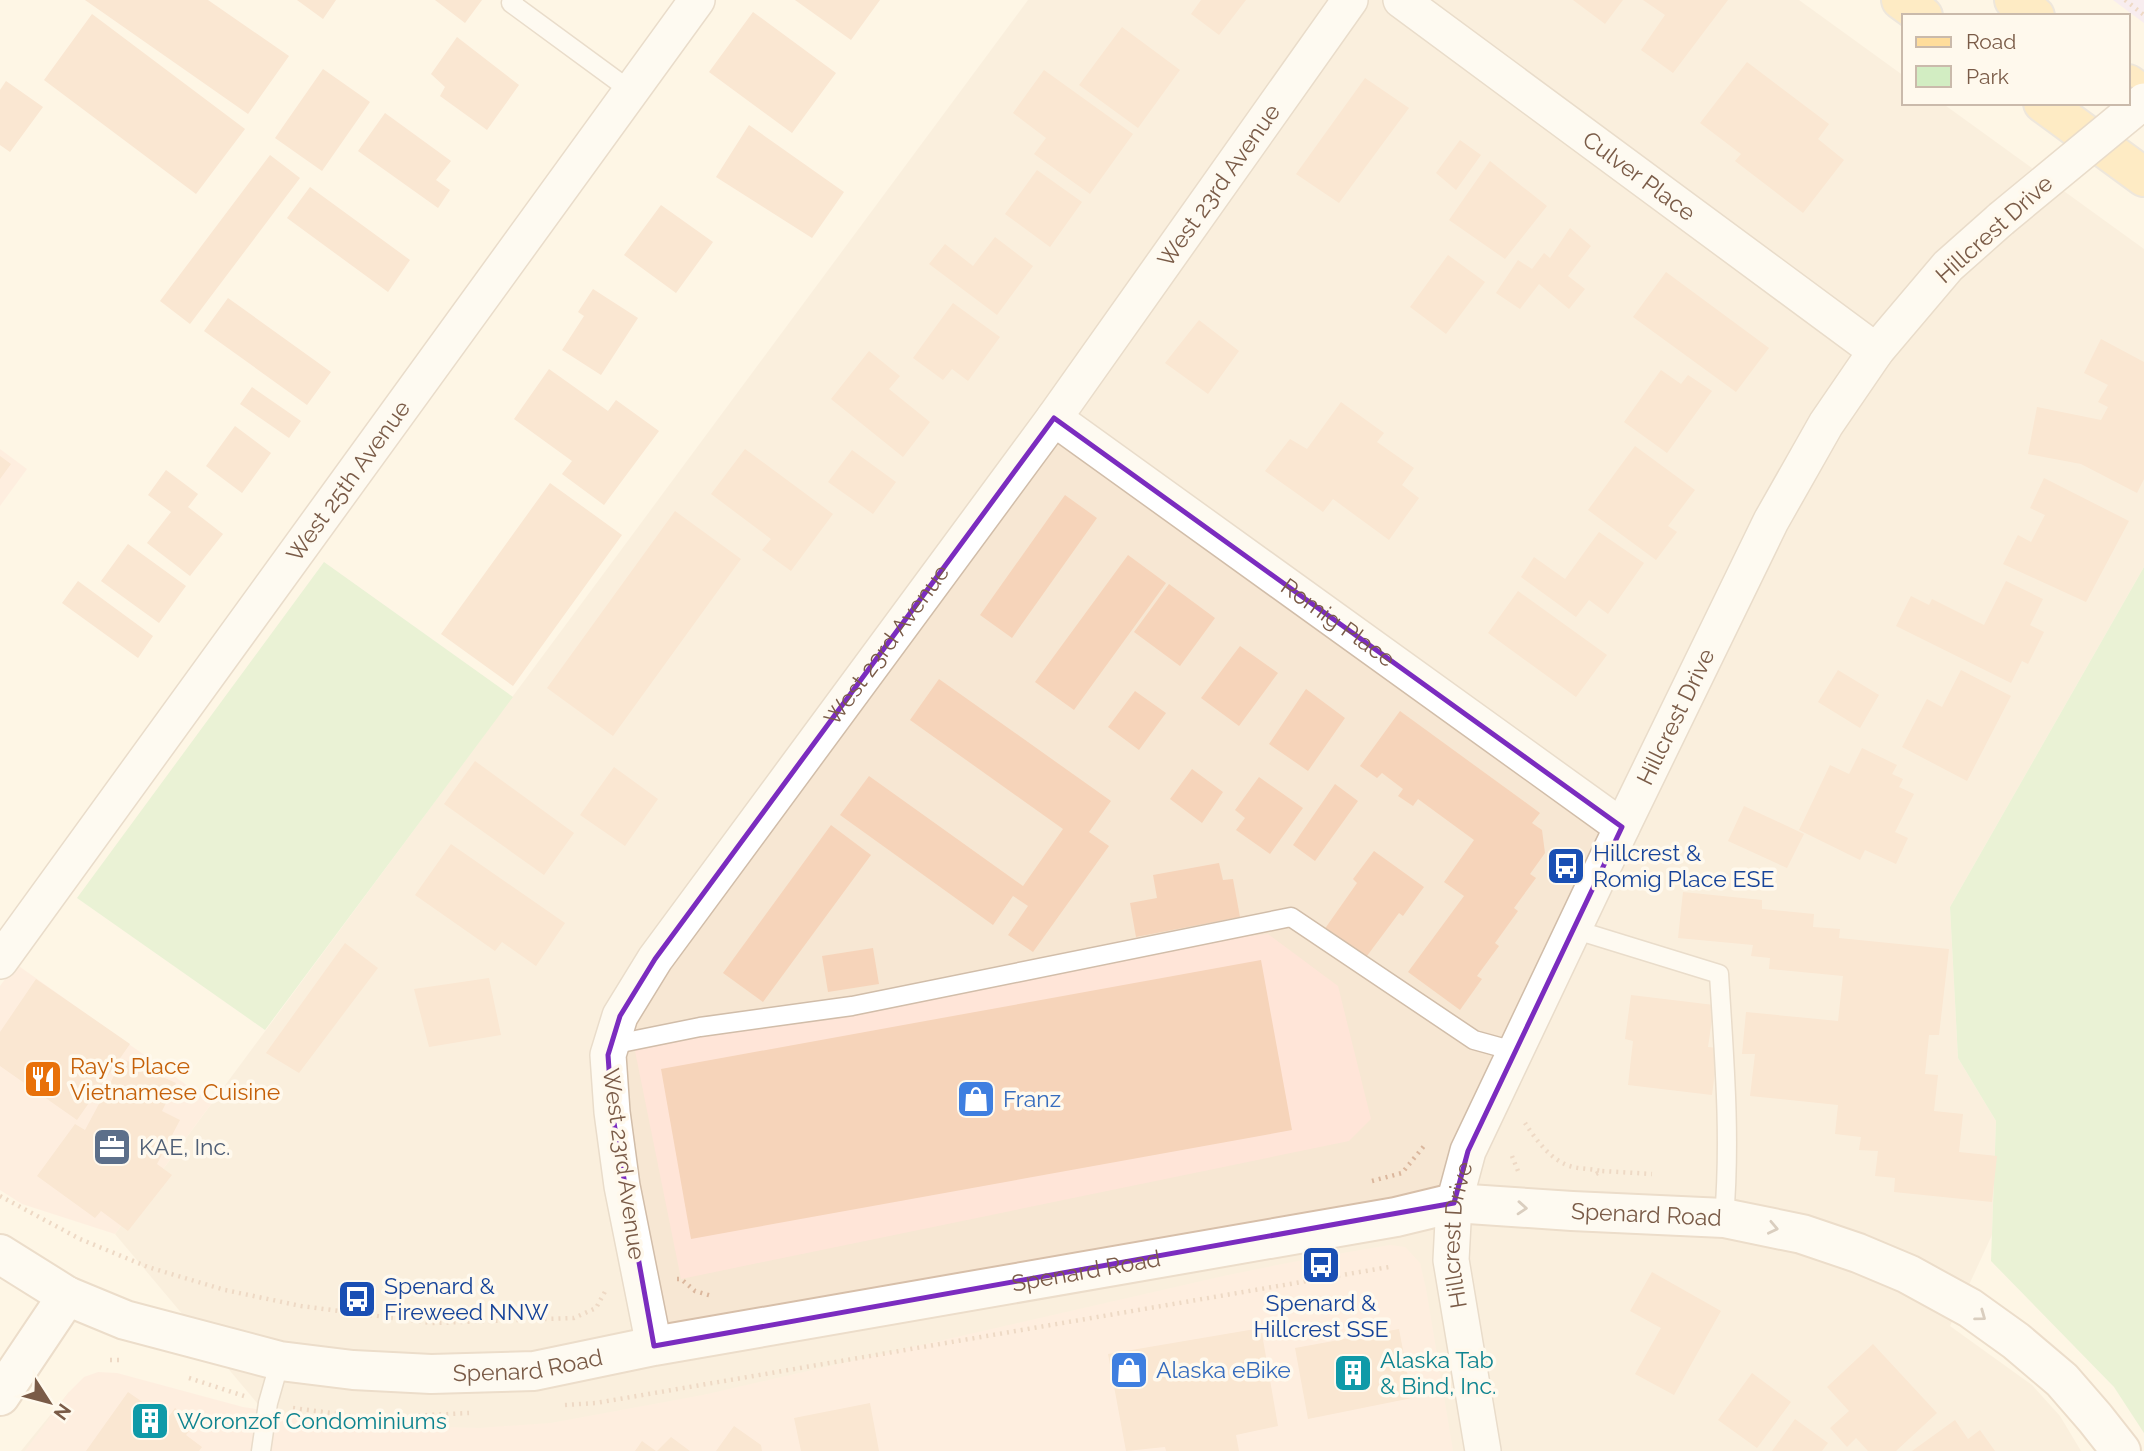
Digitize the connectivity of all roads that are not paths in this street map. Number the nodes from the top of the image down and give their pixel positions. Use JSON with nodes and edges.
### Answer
{"nodes":[{"id":1,"x":514,"y":0,"type":"edge"},
{"id":2,"x":1350,"y":0,"type":"edge"},
{"id":3,"x":1401,"y":0,"type":"edge"},
{"id":4,"x":1901,"y":0,"type":"edge"},
{"id":5,"x":2014,"y":0,"type":"edge"},
{"id":6,"x":689,"y":3,"type":"edge"},
{"id":7,"x":1920,"y":14,"type":"edge"},
{"id":8,"x":2032,"y":14,"type":"edge"},
{"id":9,"x":2130,"y":86,"type":"edge"},
{"id":10,"x":631,"y":91,"type":"junction"},
{"id":11,"x":2144,"y":98,"type":"edge"},
{"id":12,"x":2046,"y":105,"type":"edge"},
{"id":13,"x":2144,"y":177,"type":"edge"},
{"id":14,"x":1876,"y":351,"type":"junction"},
{"id":15,"x":1054,"y":418,"type":"junction"},
{"id":16,"x":1622,"y":827,"type":"junction"},
{"id":17,"x":1573,"y":929,"type":"junction"},
{"id":18,"x":0,"y":961,"type":"edge"},
{"id":19,"x":611,"y":1045,"type":"junction"},
{"id":20,"x":1514,"y":1051,"type":"junction"},
{"id":21,"x":1454,"y":1203,"type":"junction"},
{"id":22,"x":1724,"y":1218,"type":"junction"},
{"id":23,"x":0,"y":1254,"type":"edge"},
{"id":24,"x":67,"y":1296,"type":"junction"},
{"id":25,"x":654,"y":1346,"type":"junction"},
{"id":26,"x":280,"y":1361,"type":"junction"},
{"id":27,"x":0,"y":1396,"type":"edge"},
{"id":28,"x":261,"y":1451,"type":"edge"},
{"id":29,"x":1483,"y":1451,"type":"edge"},
{"id":30,"x":2120,"y":1451,"type":"edge"}],
"edges":[{"from":1,"to":10,"type":"lane"},
{"from":2,"to":15,"type":"street","name":"West 23rd Avenue"},
{"from":3,"to":14,"type":"street","name":"Culver Place"},
{"from":4,"to":7,"type":"main road"},
{"from":5,"to":8,"type":"main road"},
{"from":6,"to":10,"type":"street","name":"West 25th Avenue"},
{"from":9,"to":11,"type":"main road"},
{"from":10,"to":18,"type":"street","name":"West 25th Avenue"},
{"from":11,"to":14,"type":"street","name":"Hillcrest Drive","bridge":true},
{"from":12,"to":13,"type":"main road"},
{"from":14,"to":16,"type":"street","name":"Hillcrest Drive"},
{"from":15,"to":16,"type":"street","name":"Romig Place"},
{"from":15,"to":19,"type":"street","name":"West 23rd Avenue"},
{"from":16,"to":17,"type":"street","name":"Hillcrest Drive"},
{"from":17,"to":20,"type":"street","name":"Hillcrest Drive"},
{"from":17,"to":22,"type":"lane"},
{"from":19,"to":20,"type":"lane"},
{"from":19,"to":25,"type":"street","name":"West 23rd Avenue"},
{"from":20,"to":21,"type":"street","name":"Hillcrest Drive"},
{"from":21,"to":22,"type":"main road","name":"Spenard Road","one_way":true},
{"from":21,"to":25,"type":"main road","name":"Spenard Road"},
{"from":21,"to":29,"type":"street","name":"Hillcrest Drive"},
{"from":22,"to":30,"type":"main road","name":"Spenard Road","one_way":true},
{"from":23,"to":24,"type":"main road","name":"Spenard Road"},
{"from":24,"to":26,"type":"main road","name":"Spenard Road"},
{"from":24,"to":27,"type":"main road"},
{"from":25,"to":26,"type":"main road","name":"Spenard Road"},
{"from":26,"to":28,"type":"lane"}]}
